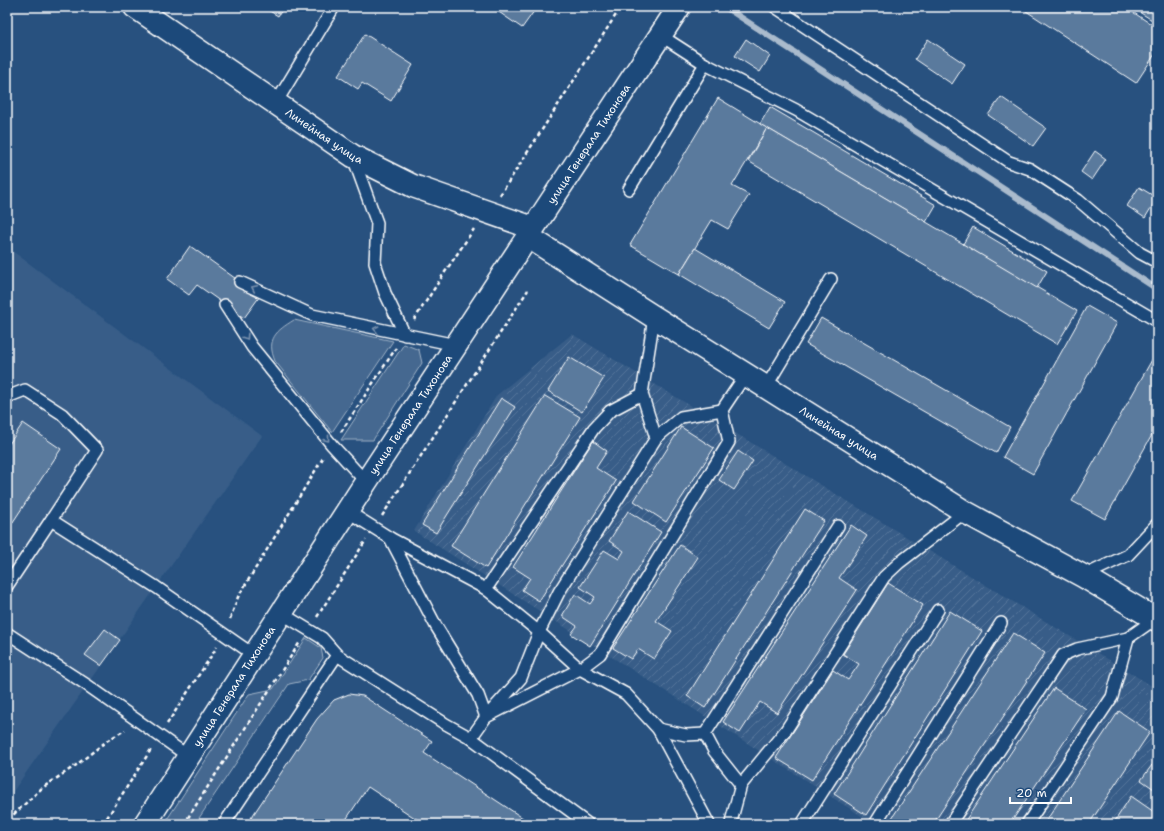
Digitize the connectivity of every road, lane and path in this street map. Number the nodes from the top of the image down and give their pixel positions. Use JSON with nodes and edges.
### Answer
{"nodes":[{"id":1,"x":135,"y":7,"type":"edge"},
{"id":2,"x":334,"y":7,"type":"edge"},
{"id":3,"x":621,"y":7,"type":"edge"},
{"id":4,"x":679,"y":7,"type":"edge"},
{"id":5,"x":774,"y":7,"type":"edge"},
{"id":6,"x":660,"y":35,"type":"junction"},
{"id":7,"x":705,"y":64,"type":"junction"},
{"id":8,"x":276,"y":104,"type":"junction"},
{"id":9,"x":353,"y":156,"type":"junction"},
{"id":10,"x":629,"y":189,"type":"dead end"},
{"id":11,"x":486,"y":212,"type":"junction"},
{"id":12,"x":530,"y":232,"type":"junction"},
{"id":13,"x":1157,"y":262,"type":"edge"},
{"id":14,"x":831,"y":279,"type":"dead end"},
{"id":15,"x":240,"y":282,"type":"dead end"},
{"id":16,"x":528,"y":290,"type":"dead end"},
{"id":17,"x":225,"y":305,"type":"dead end"},
{"id":18,"x":654,"y":317,"type":"junction"},
{"id":19,"x":1157,"y":321,"type":"edge"},
{"id":20,"x":405,"y":335,"type":"junction"},
{"id":21,"x":456,"y":345,"type":"junction"},
{"id":22,"x":746,"y":374,"type":"junction"},
{"id":23,"x":766,"y":387,"type":"junction"},
{"id":24,"x":642,"y":394,"type":"junction"},
{"id":25,"x":7,"y":397,"type":"edge"},
{"id":26,"x":722,"y":410,"type":"junction"},
{"id":27,"x":656,"y":438,"type":"junction"},
{"id":28,"x":332,"y":445,"type":"junction"},
{"id":29,"x":366,"y":482,"type":"junction"},
{"id":30,"x":347,"y":511,"type":"junction"},
{"id":31,"x":965,"y":512,"type":"junction"},
{"id":32,"x":51,"y":520,"type":"junction"},
{"id":33,"x":1157,"y":524,"type":"edge"},
{"id":34,"x":838,"y":526,"type":"dead end"},
{"id":35,"x":374,"y":528,"type":"junction"},
{"id":36,"x":390,"y":538,"type":"junction"},
{"id":37,"x":1083,"y":576,"type":"junction"},
{"id":38,"x":7,"y":586,"type":"edge"},
{"id":39,"x":486,"y":589,"type":"junction"},
{"id":40,"x":938,"y":610,"type":"dead end"},
{"id":41,"x":281,"y":613,"type":"junction"},
{"id":42,"x":1156,"y":620,"type":"edge"},
{"id":43,"x":1001,"y":623,"type":"dead end"},
{"id":44,"x":308,"y":630,"type":"junction"},
{"id":45,"x":539,"y":632,"type":"junction"},
{"id":46,"x":7,"y":633,"type":"edge"},
{"id":47,"x":225,"y":635,"type":"junction"},
{"id":48,"x":1128,"y":638,"type":"junction"},
{"id":49,"x":254,"y":655,"type":"junction"},
{"id":50,"x":337,"y":655,"type":"junction"},
{"id":51,"x":580,"y":669,"type":"junction"},
{"id":52,"x":486,"y":717,"type":"junction"},
{"id":53,"x":140,"y":722,"type":"junction"},
{"id":54,"x":658,"y":729,"type":"junction"},
{"id":55,"x":705,"y":734,"type":"junction"},
{"id":56,"x":159,"y":736,"type":"junction"},
{"id":57,"x":471,"y":738,"type":"junction"},
{"id":58,"x":188,"y":756,"type":"junction"},
{"id":59,"x":741,"y":785,"type":"junction"},
{"id":60,"x":7,"y":816,"type":"edge"},
{"id":61,"x":584,"y":823,"type":"edge"},
{"id":62,"x":103,"y":824,"type":"edge"},
{"id":63,"x":145,"y":824,"type":"edge"},
{"id":64,"x":184,"y":824,"type":"edge"},
{"id":65,"x":224,"y":824,"type":"edge"},
{"id":66,"x":709,"y":824,"type":"edge"},
{"id":67,"x":731,"y":824,"type":"edge"},
{"id":68,"x":802,"y":824,"type":"edge"},
{"id":69,"x":876,"y":824,"type":"edge"},
{"id":70,"x":950,"y":824,"type":"edge"},
{"id":71,"x":1027,"y":824,"type":"edge"}],
"edges":[{"from":1,"to":8,"type":"main road","name":"Линейная улица"},
{"from":2,"to":8,"type":"lane"},
{"from":3,"to":11,"type":"path"},
{"from":4,"to":6,"type":"main road","name":"улица Генерала Тихонова"},
{"from":5,"to":13,"type":"lane"},
{"from":6,"to":7,"type":"lane"},
{"from":6,"to":12,"type":"main road","name":"улица Генерала Тихонова"},
{"from":7,"to":10,"type":"lane"},
{"from":7,"to":19,"type":"lane"},
{"from":8,"to":9,"type":"main road","name":"Линейная улица"},
{"from":9,"to":11,"type":"main road","name":"Линейная улица"},
{"from":9,"to":20,"type":"lane"},
{"from":11,"to":12,"type":"main road","name":"Линейная улица"},
{"from":11,"to":20,"type":"path"},
{"from":12,"to":18,"type":"main road","name":"Линейная улица"},
{"from":12,"to":21,"type":"main road","name":"улица Генерала Тихонова"},
{"from":14,"to":23,"type":"lane"},
{"from":20,"to":15,"type":"lane","one_way":true},
{"from":16,"to":35,"type":"path"},
{"from":17,"to":28,"type":"lane","one_way":true},
{"from":18,"to":22,"type":"main road","name":"Линейная улица"},
{"from":18,"to":24,"type":"lane"},
{"from":20,"to":21,"type":"lane"},
{"from":20,"to":28,"type":"path"},
{"from":21,"to":29,"type":"main road","name":"улица Генерала Тихонова"},
{"from":22,"to":23,"type":"main road","name":"Линейная улица"},
{"from":22,"to":26,"type":"lane"},
{"from":23,"to":31,"type":"main road","name":"Линейная улица"},
{"from":24,"to":27,"type":"lane"},
{"from":24,"to":39,"type":"lane"},
{"from":25,"to":32,"type":"lane"},
{"from":26,"to":27,"type":"lane"},
{"from":26,"to":51,"type":"lane"},
{"from":27,"to":45,"type":"lane"},
{"from":28,"to":29,"type":"lane"},
{"from":28,"to":47,"type":"path"},
{"from":29,"to":30,"type":"main road","name":"улица Генерала Тихонова"},
{"from":30,"to":35,"type":"lane"},
{"from":30,"to":41,"type":"main road","name":"улица Генерала Тихонова"},
{"from":31,"to":37,"type":"main road","name":"Линейная улица"},
{"from":31,"to":59,"type":"lane"},
{"from":32,"to":38,"type":"lane"},
{"from":32,"to":47,"type":"lane"},
{"from":33,"to":37,"type":"lane"},
{"from":34,"to":55,"type":"lane"},
{"from":35,"to":36,"type":"lane"},
{"from":35,"to":44,"type":"path"},
{"from":36,"to":39,"type":"lane"},
{"from":36,"to":52,"type":"lane"},
{"from":37,"to":42,"type":"main road","name":"Линейная улица"},
{"from":39,"to":45,"type":"lane"},
{"from":40,"to":68,"type":"lane"},
{"from":41,"to":44,"type":"lane"},
{"from":41,"to":49,"type":"main road","name":"улица Генерала Тихонова"},
{"from":42,"to":48,"type":"lane"},
{"from":43,"to":69,"type":"lane"},
{"from":44,"to":50,"type":"lane"},
{"from":44,"to":64,"type":"path"},
{"from":45,"to":51,"type":"lane"},
{"from":45,"to":52,"type":"lane"},
{"from":46,"to":53,"type":"lane"},
{"from":47,"to":49,"type":"lane"},
{"from":47,"to":56,"type":"path"},
{"from":48,"to":70,"type":"lane"},
{"from":48,"to":71,"type":"lane"},
{"from":49,"to":58,"type":"main road","name":"улица Генерала Тихонова"},
{"from":50,"to":57,"type":"lane"},
{"from":50,"to":65,"type":"lane"},
{"from":51,"to":52,"type":"lane"},
{"from":51,"to":54,"type":"lane"},
{"from":52,"to":57,"type":"lane"},
{"from":53,"to":56,"type":"lane"},
{"from":53,"to":60,"type":"path"},
{"from":54,"to":55,"type":"lane"},
{"from":54,"to":66,"type":"lane"},
{"from":55,"to":59,"type":"lane"},
{"from":56,"to":58,"type":"lane"},
{"from":56,"to":62,"type":"path"},
{"from":57,"to":61,"type":"lane"},
{"from":58,"to":63,"type":"main road","name":"улица Генерала Тихонова"},
{"from":59,"to":67,"type":"lane"}]}
